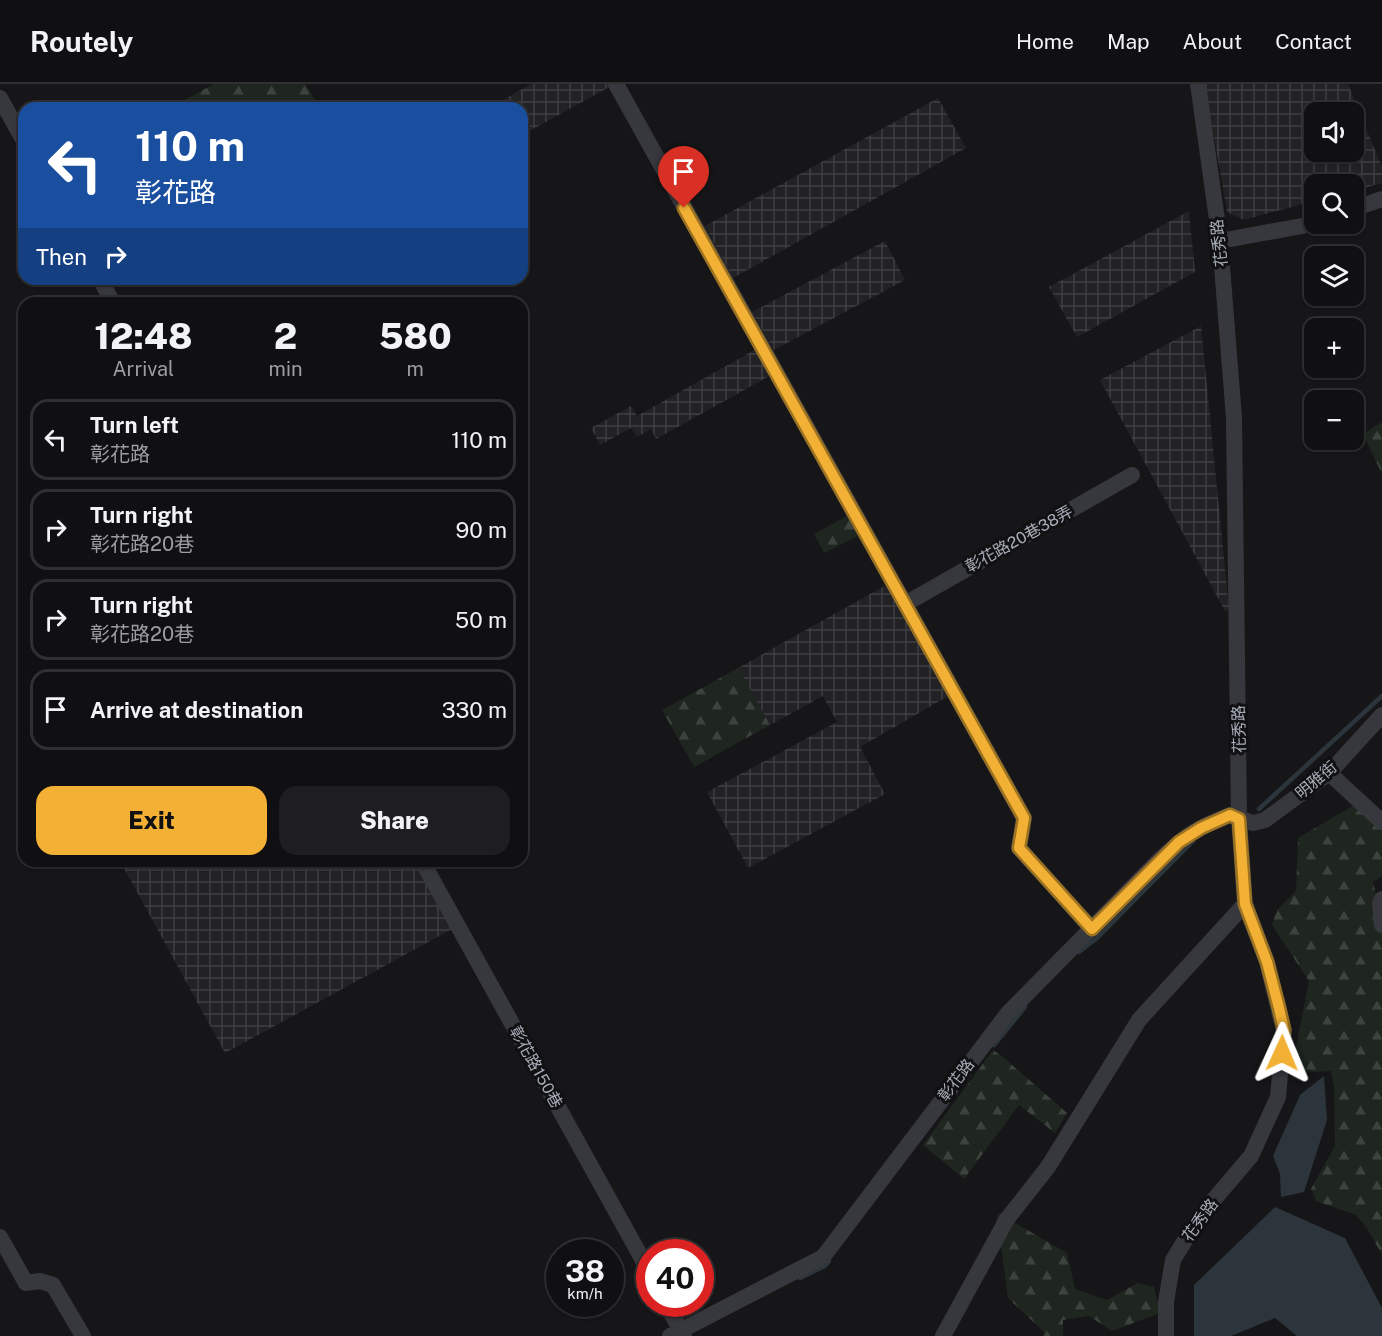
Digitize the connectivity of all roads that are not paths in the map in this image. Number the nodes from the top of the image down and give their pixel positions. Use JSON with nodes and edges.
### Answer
{"nodes":[{"id":1,"x":616,"y":84,"type":"edge"},
{"id":2,"x":1198,"y":84,"type":"edge"},
{"id":3,"x":0,"y":98,"type":"edge"},
{"id":4,"x":18,"y":130,"type":"edge"},
{"id":5,"x":1382,"y":200,"type":"edge"},
{"id":6,"x":1364,"y":206,"type":"edge"},
{"id":7,"x":1304,"y":225,"type":"edge"},
{"id":8,"x":1220,"y":242,"type":"junction"},
{"id":9,"x":1132,"y":475,"type":"dead end"},
{"id":10,"x":905,"y":604,"type":"junction"},
{"id":11,"x":1382,"y":716,"type":"edge"},
{"id":12,"x":1329,"y":773,"type":"junction"},
{"id":13,"x":1239,"y":819,"type":"junction"},
{"id":14,"x":1382,"y":822,"type":"edge"},
{"id":15,"x":425,"y":867,"type":"edge"},
{"id":16,"x":1382,"y":899,"type":"edge"},
{"id":17,"x":1245,"y":904,"type":"junction"},
{"id":18,"x":1382,"y":925,"type":"edge"},
{"id":19,"x":1092,"y":929,"type":"junction"},
{"id":20,"x":0,"y":1237,"type":"edge"},
{"id":21,"x":636,"y":1249,"type":"edge"},
{"id":22,"x":671,"y":1317,"type":"edge"},
{"id":23,"x":678,"y":1334,"type":"edge"},
{"id":24,"x":82,"y":1336,"type":"edge"},
{"id":25,"x":943,"y":1336,"type":"edge"},
{"id":26,"x":1166,"y":1336,"type":"edge"}],
"edges":[{"from":1,"to":10,"type":"street"},
{"from":2,"to":8,"type":"street","name":"花秀路"},
{"from":3,"to":4,"type":"street"},
{"from":5,"to":6,"type":"street"},
{"from":7,"to":8,"type":"street"},
{"from":8,"to":13,"type":"street","name":"花秀路"},
{"from":9,"to":10,"type":"street","name":"彰花路20巷38弄"},
{"from":10,"to":19,"type":"street"},
{"from":11,"to":12,"type":"street","name":"明雅街"},
{"from":12,"to":13,"type":"street","name":"明雅街"},
{"from":12,"to":14,"type":"street"},
{"from":13,"to":17,"type":"street","name":"花秀路"},
{"from":13,"to":19,"type":"street","name":"彰花路"},
{"from":15,"to":21,"type":"street","name":"彰花路150巷"},
{"from":16,"to":18,"type":"street"},
{"from":17,"to":25,"type":"street"},
{"from":17,"to":26,"type":"street","name":"花秀路"},
{"from":19,"to":23,"type":"street","name":"彰花路"},
{"from":20,"to":24,"type":"street"},
{"from":22,"to":23,"type":"street"}]}
